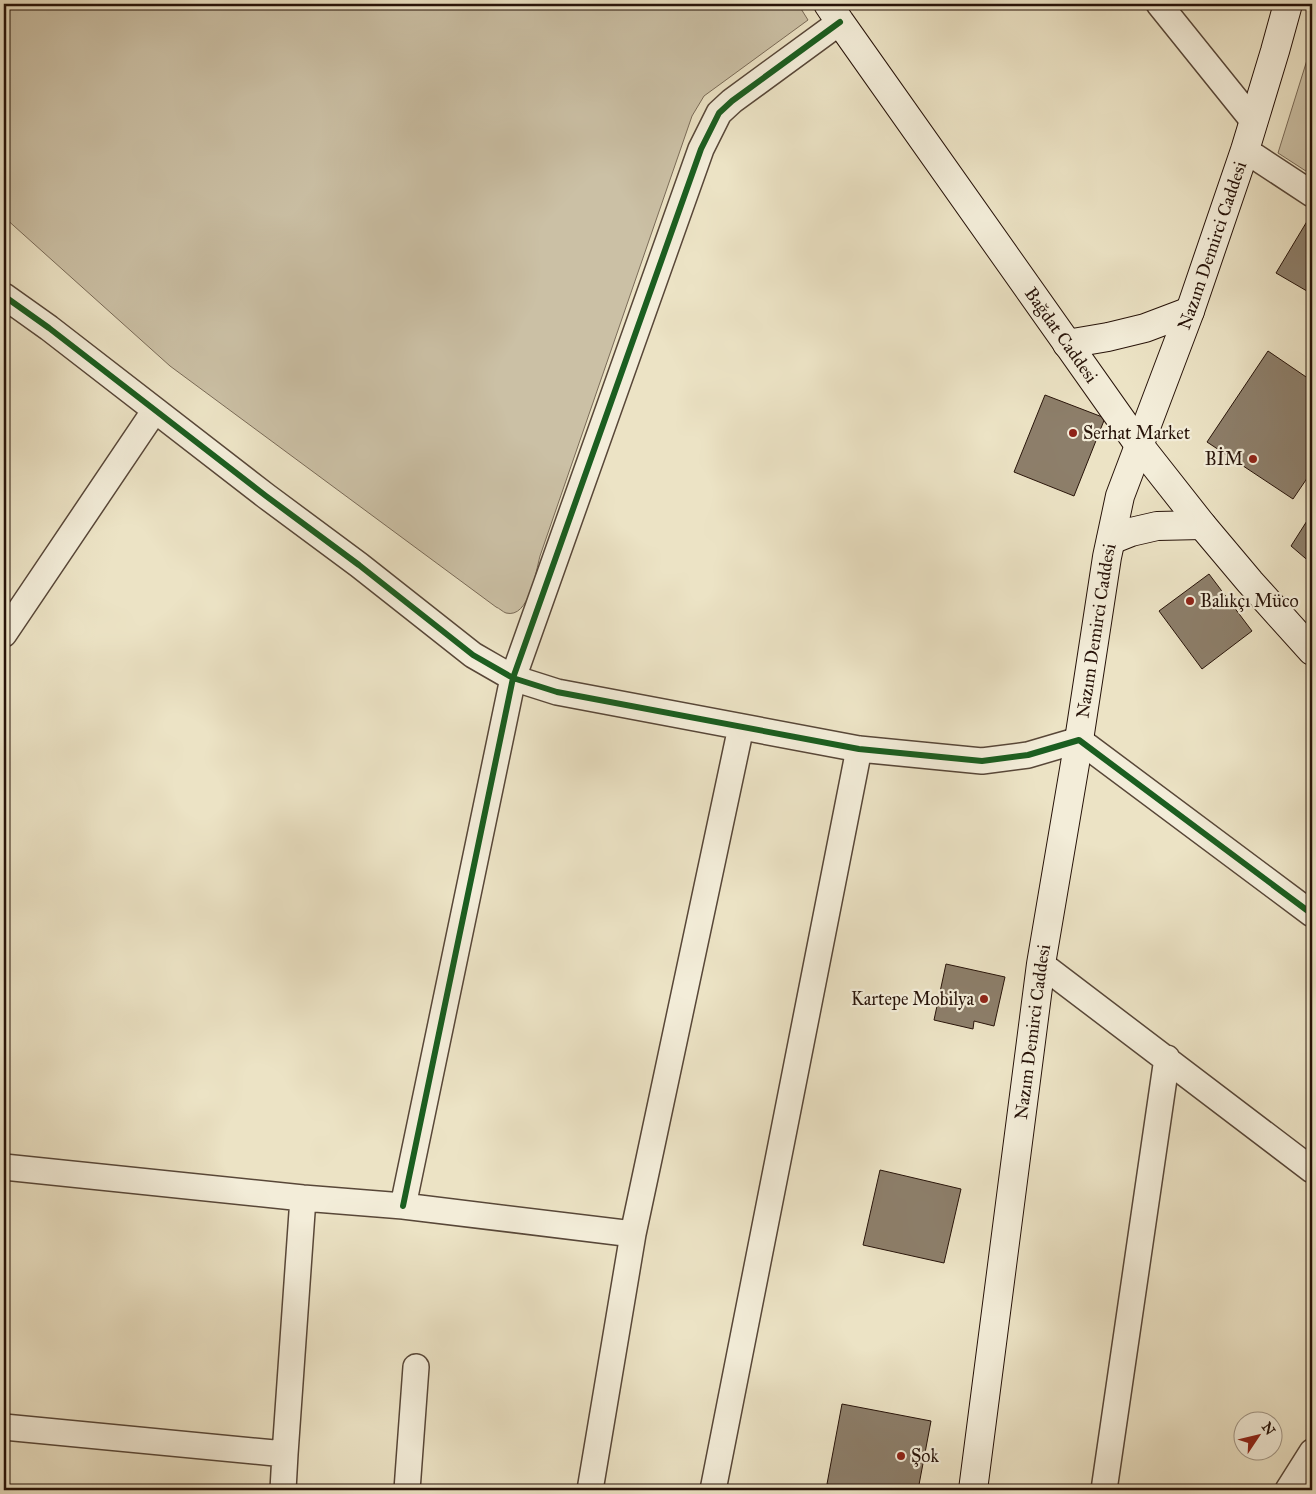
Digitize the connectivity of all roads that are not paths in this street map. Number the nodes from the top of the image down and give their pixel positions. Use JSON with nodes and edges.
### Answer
{"nodes":[{"id":1,"x":1159,"y":4,"type":"edge"},
{"id":2,"x":1288,"y":4,"type":"edge"},
{"id":3,"x":834,"y":13,"type":"edge"},
{"id":4,"x":1254,"y":122,"type":"junction"},
{"id":5,"x":1245,"y":150,"type":"junction"},
{"id":6,"x":1312,"y":194,"type":"edge"},
{"id":7,"x":4,"y":296,"type":"edge"},
{"id":8,"x":1190,"y":311,"type":"junction"},
{"id":9,"x":1067,"y":344,"type":"junction"},
{"id":10,"x":155,"y":410,"type":"junction"},
{"id":11,"x":1139,"y":446,"type":"junction"},
{"id":12,"x":1202,"y":525,"type":"junction"},
{"id":13,"x":1111,"y":540,"type":"junction"},
{"id":14,"x":4,"y":634,"type":"edge"},
{"id":15,"x":1312,"y":651,"type":"edge"},
{"id":16,"x":513,"y":678,"type":"junction"},
{"id":17,"x":741,"y":727,"type":"junction"},
{"id":18,"x":1079,"y":740,"type":"junction"},
{"id":19,"x":859,"y":750,"type":"junction"},
{"id":20,"x":1312,"y":914,"type":"edge"},
{"id":21,"x":1041,"y":964,"type":"junction"},
{"id":22,"x":1167,"y":1058,"type":"junction"},
{"id":23,"x":4,"y":1168,"type":"edge"},
{"id":24,"x":1312,"y":1170,"type":"edge"},
{"id":25,"x":303,"y":1198,"type":"junction"},
{"id":26,"x":403,"y":1206,"type":"junction"},
{"id":27,"x":633,"y":1234,"type":"junction"},
{"id":28,"x":416,"y":1368,"type":"dead end"},
{"id":29,"x":4,"y":1427,"type":"edge"},
{"id":30,"x":1312,"y":1452,"type":"edge"},
{"id":31,"x":285,"y":1454,"type":"junction"},
{"id":32,"x":283,"y":1490,"type":"edge"},
{"id":33,"x":407,"y":1490,"type":"edge"},
{"id":34,"x":590,"y":1490,"type":"edge"},
{"id":35,"x":713,"y":1490,"type":"edge"},
{"id":36,"x":973,"y":1490,"type":"edge"},
{"id":37,"x":1104,"y":1490,"type":"edge"},
{"id":38,"x":1288,"y":1490,"type":"edge"}],
"edges":[{"from":1,"to":4,"type":"street"},
{"from":2,"to":4,"type":"main road","name":"Nazım Demirci Caddesi"},
{"from":3,"to":9,"type":"main road","name":"Bağdat Caddesi"},
{"from":3,"to":16,"type":"street"},
{"from":4,"to":5,"type":"main road","name":"Nazım Demirci Caddesi"},
{"from":5,"to":6,"type":"street"},
{"from":5,"to":8,"type":"main road","name":"Nazım Demirci Caddesi"},
{"from":7,"to":10,"type":"street"},
{"from":8,"to":9,"type":"main road"},
{"from":8,"to":11,"type":"main road","name":"Nazım Demirci Caddesi"},
{"from":9,"to":11,"type":"main road","name":"Bağdat Caddesi"},
{"from":10,"to":14,"type":"street"},
{"from":10,"to":16,"type":"street"},
{"from":11,"to":12,"type":"main road","name":"Bağdat Caddesi"},
{"from":11,"to":13,"type":"main road","name":"Nazım Demirci Caddesi"},
{"from":12,"to":13,"type":"main road"},
{"from":12,"to":15,"type":"main road","name":"Bağdat Caddesi"},
{"from":13,"to":18,"type":"main road","name":"Nazım Demirci Caddesi"},
{"from":16,"to":17,"type":"street"},
{"from":16,"to":26,"type":"street"},
{"from":17,"to":19,"type":"street"},
{"from":17,"to":27,"type":"street"},
{"from":18,"to":19,"type":"street"},
{"from":18,"to":20,"type":"street"},
{"from":18,"to":21,"type":"main road","name":"Nazım Demirci Caddesi"},
{"from":19,"to":35,"type":"street"},
{"from":21,"to":22,"type":"street"},
{"from":21,"to":36,"type":"main road","name":"Nazım Demirci Caddesi"},
{"from":22,"to":24,"type":"street"},
{"from":22,"to":37,"type":"street"},
{"from":23,"to":25,"type":"street"},
{"from":25,"to":26,"type":"street"},
{"from":25,"to":31,"type":"street"},
{"from":26,"to":27,"type":"street"},
{"from":27,"to":34,"type":"street"},
{"from":28,"to":33,"type":"street"},
{"from":29,"to":31,"type":"street"},
{"from":30,"to":38,"type":"street"},
{"from":31,"to":32,"type":"street"}]}
